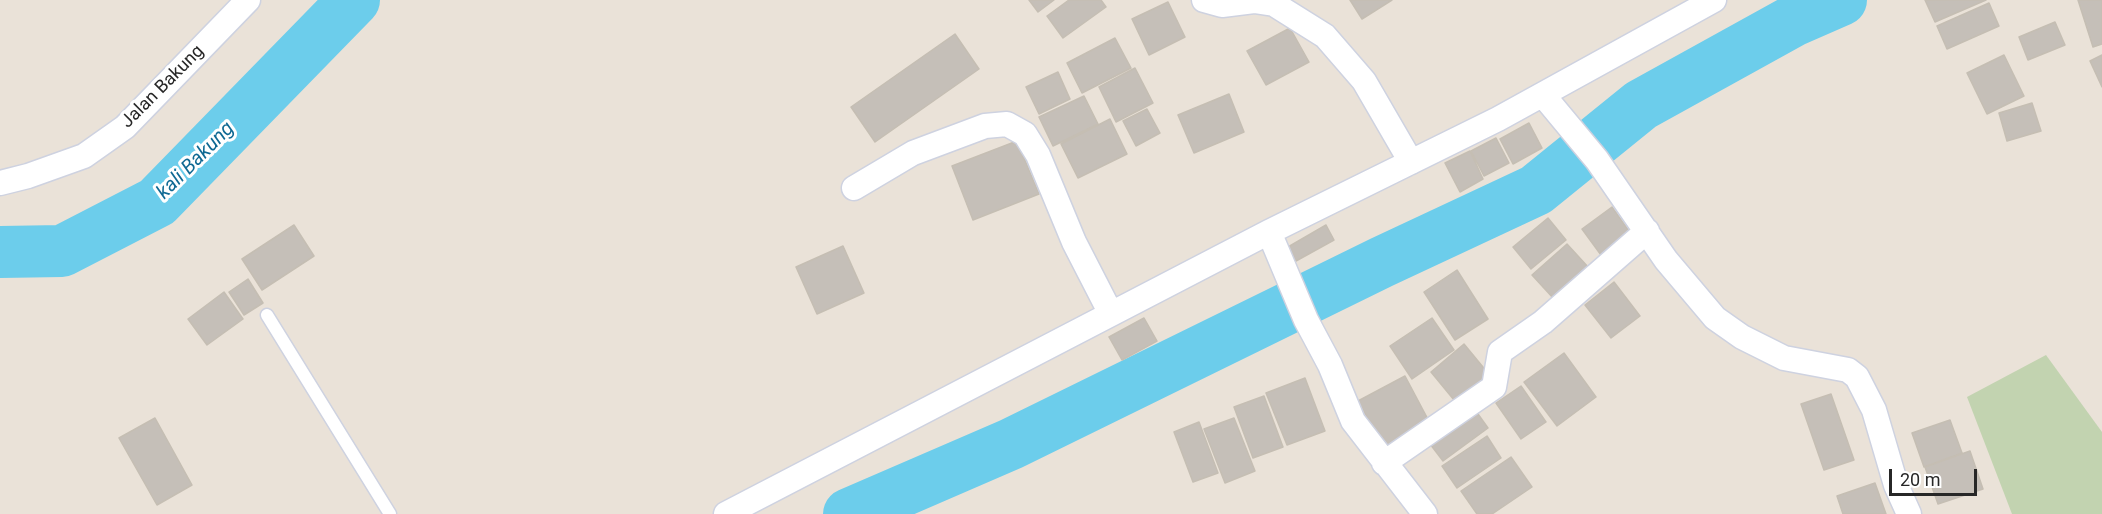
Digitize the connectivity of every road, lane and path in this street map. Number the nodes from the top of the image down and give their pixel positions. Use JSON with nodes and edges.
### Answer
{"nodes":[{"id":1,"x":248,"y":0,"type":"edge"},
{"id":2,"x":1204,"y":0,"type":"edge"},
{"id":3,"x":1714,"y":0,"type":"edge"},
{"id":4,"x":1543,"y":95,"type":"junction"},
{"id":5,"x":1411,"y":162,"type":"junction"},
{"id":6,"x":0,"y":183,"type":"edge"},
{"id":7,"x":854,"y":188,"type":"dead end"},
{"id":8,"x":1647,"y":231,"type":"junction"},
{"id":9,"x":1269,"y":232,"type":"junction"},
{"id":10,"x":1111,"y":314,"type":"junction"},
{"id":11,"x":267,"y":315,"type":"dead end"},
{"id":12,"x":1384,"y":463,"type":"junction"},
{"id":13,"x":390,"y":514,"type":"edge"},
{"id":14,"x":726,"y":514,"type":"edge"},
{"id":15,"x":1425,"y":514,"type":"edge"},
{"id":16,"x":1909,"y":514,"type":"edge"}],
"edges":[{"from":1,"to":6,"type":"street","name":"Jalan Bakung"},
{"from":2,"to":5,"type":"street"},
{"from":3,"to":4,"type":"street"},
{"from":4,"to":5,"type":"street"},
{"from":4,"to":8,"type":"street"},
{"from":5,"to":9,"type":"street"},
{"from":7,"to":10,"type":"street"},
{"from":8,"to":12,"type":"street"},
{"from":8,"to":16,"type":"street"},
{"from":9,"to":10,"type":"street"},
{"from":9,"to":12,"type":"street"},
{"from":10,"to":14,"type":"street"},
{"from":11,"to":13,"type":"lane"},
{"from":12,"to":15,"type":"street"}]}
